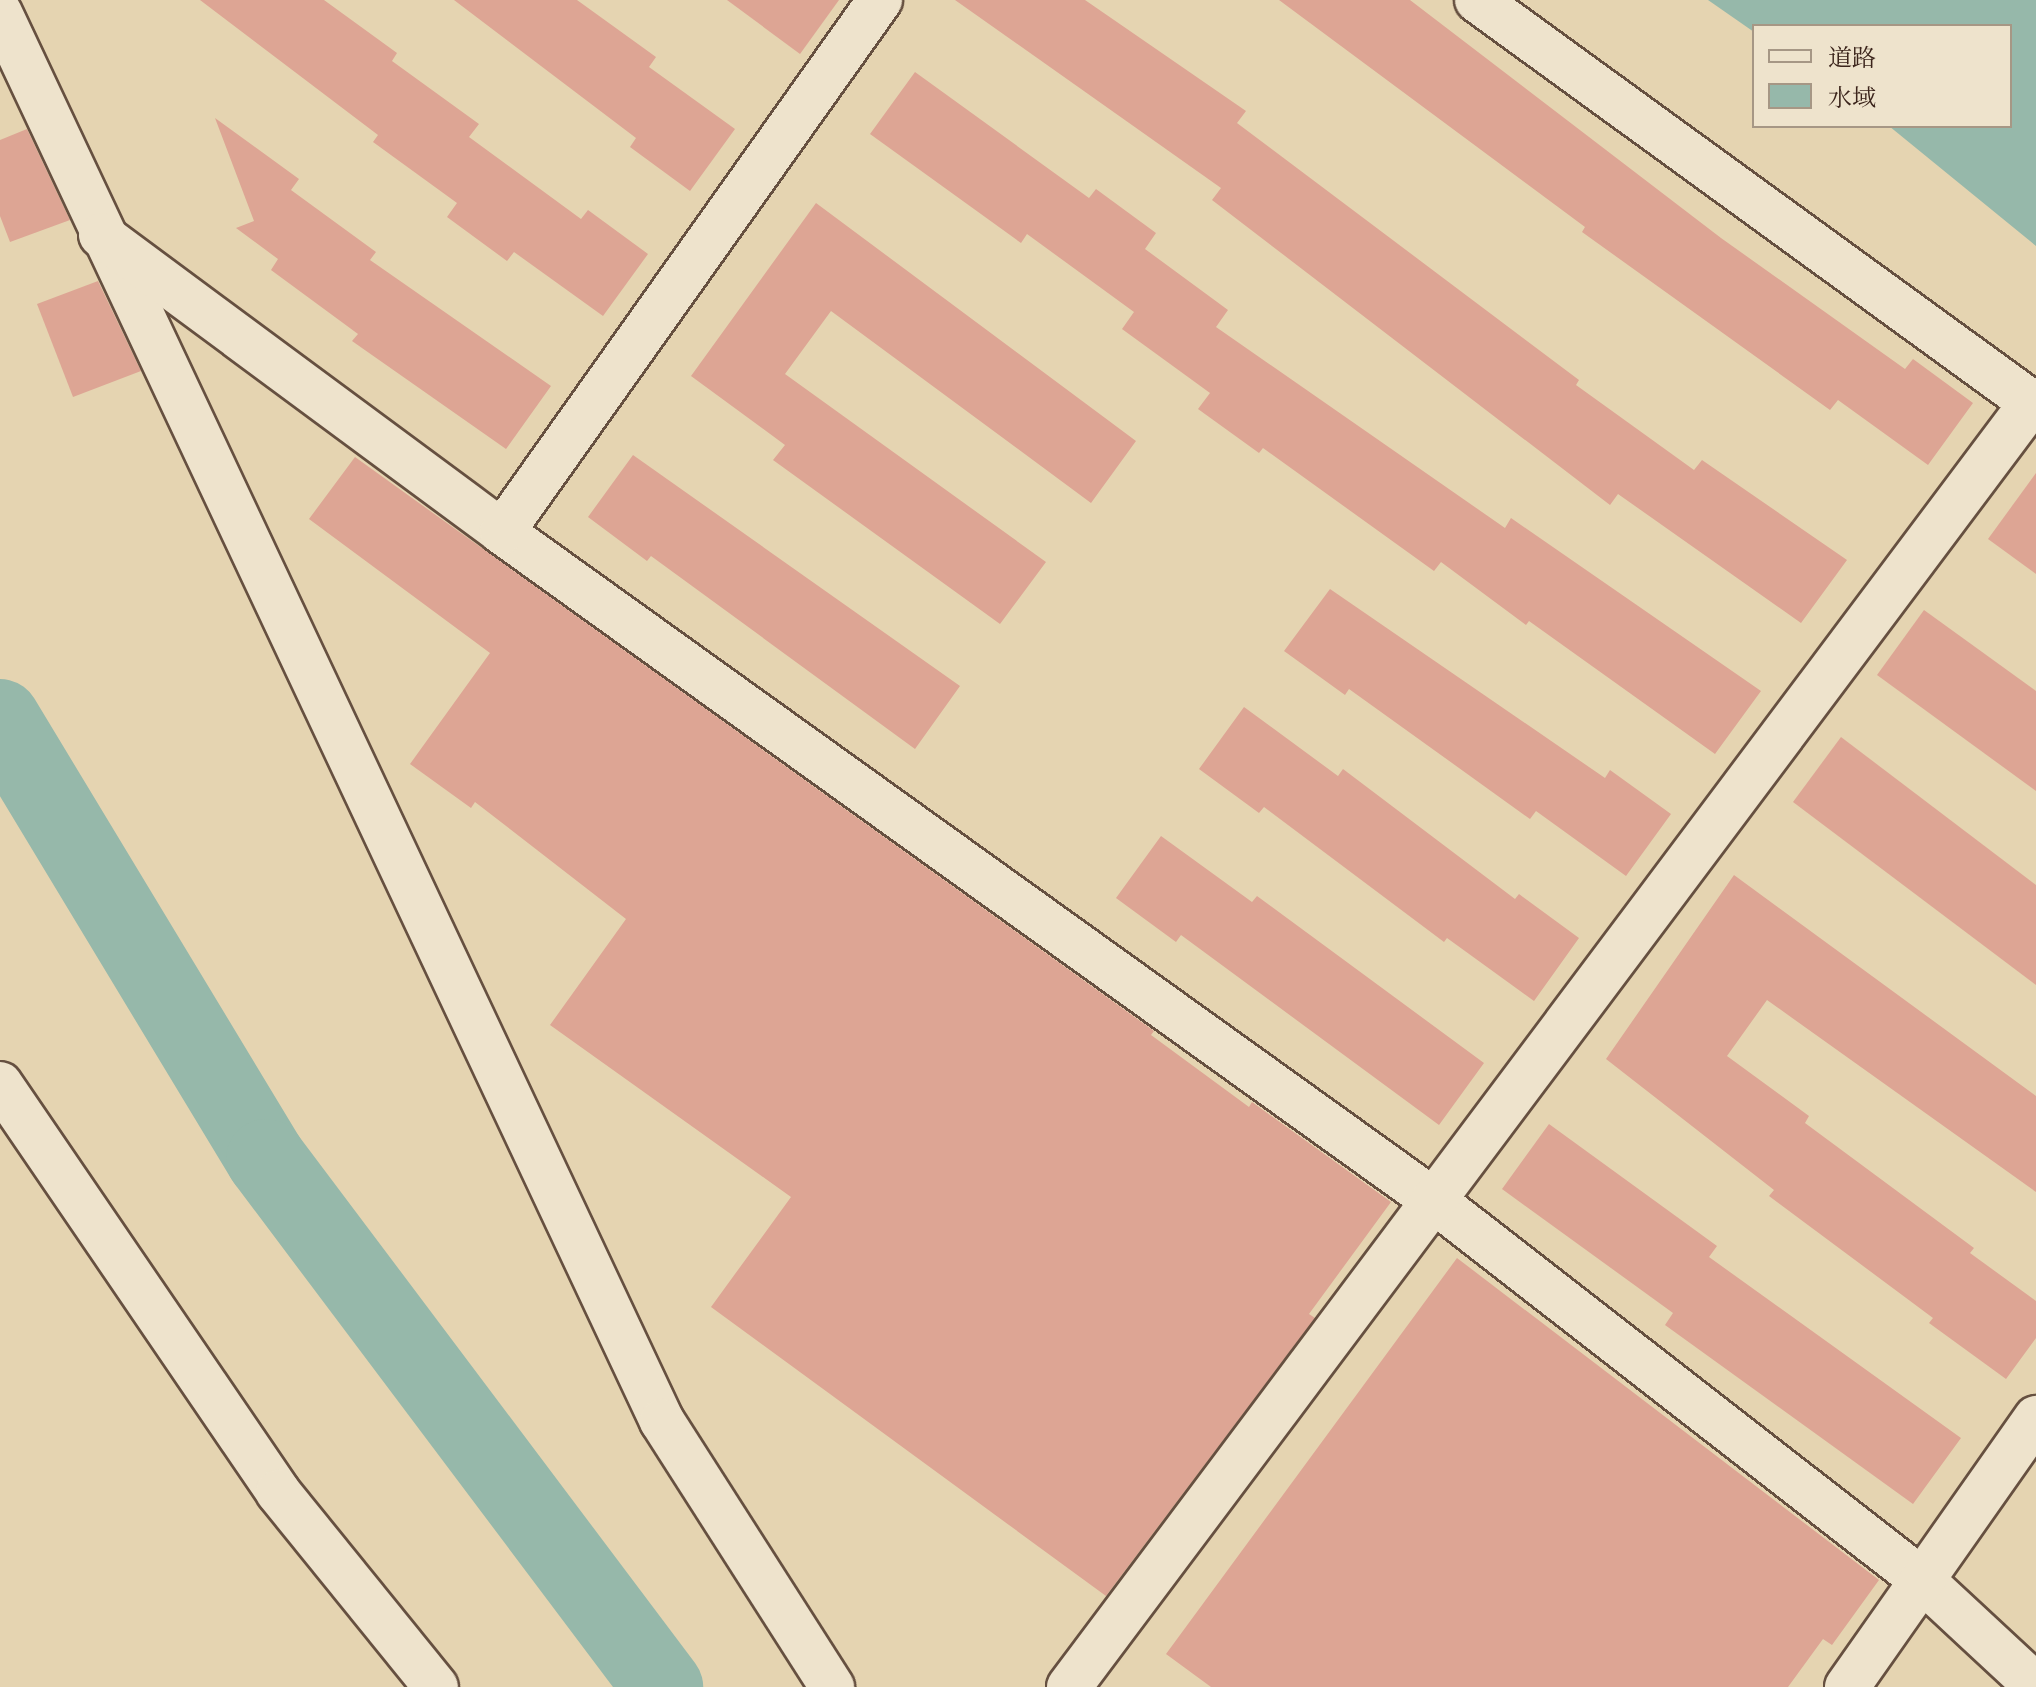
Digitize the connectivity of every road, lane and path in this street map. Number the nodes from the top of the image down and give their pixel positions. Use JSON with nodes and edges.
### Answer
{"nodes":[{"id":1,"x":880,"y":0,"type":"edge"},
{"id":2,"x":1477,"y":0,"type":"edge"},
{"id":3,"x":0,"y":13,"type":"edge"},
{"id":4,"x":101,"y":235,"type":"junction"},
{"id":5,"x":2034,"y":404,"type":"edge"},
{"id":6,"x":502,"y":532,"type":"junction"},
{"id":7,"x":0,"y":1084,"type":"edge"},
{"id":8,"x":1433,"y":1200,"type":"junction"},
{"id":9,"x":2036,"y":1418,"type":"edge"},
{"id":10,"x":1922,"y":1580,"type":"junction"},
{"id":11,"x":2036,"y":1686,"type":"edge"},
{"id":12,"x":436,"y":1687,"type":"edge"},
{"id":13,"x":832,"y":1687,"type":"edge"},
{"id":14,"x":1069,"y":1687,"type":"edge"},
{"id":15,"x":1847,"y":1687,"type":"edge"}],
"edges":[{"from":1,"to":6,"type":"street"},
{"from":2,"to":5,"type":"street"},
{"from":3,"to":4,"type":"street"},
{"from":4,"to":6,"type":"street"},
{"from":4,"to":13,"type":"street"},
{"from":5,"to":8,"type":"street"},
{"from":6,"to":8,"type":"street"},
{"from":7,"to":12,"type":"street"},
{"from":8,"to":10,"type":"street"},
{"from":8,"to":14,"type":"street"},
{"from":9,"to":10,"type":"street"},
{"from":10,"to":11,"type":"street"},
{"from":10,"to":15,"type":"street"}]}
